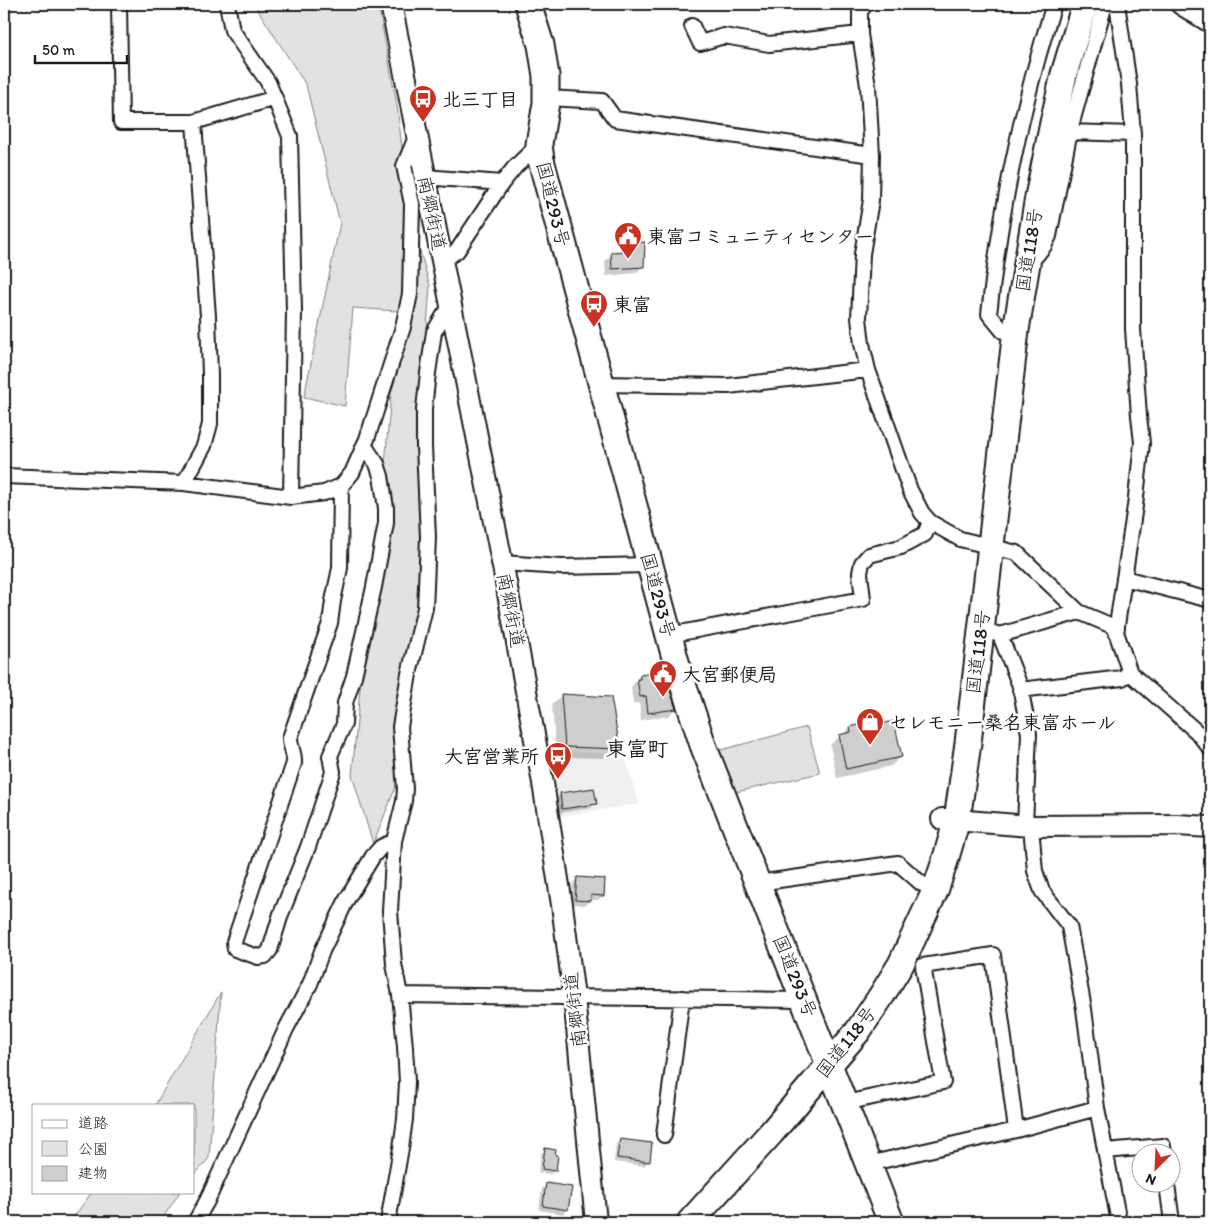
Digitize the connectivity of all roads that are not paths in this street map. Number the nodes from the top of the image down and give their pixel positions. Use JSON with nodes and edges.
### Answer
{"nodes":[{"id":1,"x":119,"y":4,"type":"edge"},
{"id":2,"x":226,"y":4,"type":"edge"},
{"id":3,"x":391,"y":4,"type":"edge"},
{"id":4,"x":528,"y":4,"type":"edge"},
{"id":5,"x":866,"y":4,"type":"edge"},
{"id":6,"x":1054,"y":4,"type":"edge"},
{"id":7,"x":1070,"y":4,"type":"edge"},
{"id":8,"x":1085,"y":4,"type":"edge"},
{"id":9,"x":1105,"y":4,"type":"edge"},
{"id":10,"x":1118,"y":4,"type":"edge"},
{"id":11,"x":1181,"y":4,"type":"edge"},
{"id":12,"x":1210,"y":22,"type":"edge"},
{"id":13,"x":692,"y":26,"type":"dead end"},
{"id":14,"x":860,"y":34,"type":"junction"},
{"id":15,"x":1057,"y":72,"type":"junction"},
{"id":16,"x":275,"y":98,"type":"junction"},
{"id":17,"x":547,"y":98,"type":"junction"},
{"id":18,"x":194,"y":122,"type":"junction"},
{"id":19,"x":1070,"y":132,"type":"junction"},
{"id":20,"x":1133,"y":134,"type":"junction"},
{"id":21,"x":416,"y":137,"type":"junction"},
{"id":22,"x":539,"y":144,"type":"junction"},
{"id":23,"x":872,"y":155,"type":"junction"},
{"id":24,"x":424,"y":177,"type":"junction"},
{"id":25,"x":502,"y":183,"type":"junction"},
{"id":26,"x":1028,"y":257,"type":"junction"},
{"id":27,"x":441,"y":261,"type":"junction"},
{"id":28,"x":451,"y":307,"type":"junction"},
{"id":29,"x":1003,"y":331,"type":"junction"},
{"id":30,"x":868,"y":370,"type":"junction"},
{"id":31,"x":600,"y":384,"type":"junction"},
{"id":32,"x":364,"y":445,"type":"junction"},
{"id":33,"x":4,"y":476,"type":"edge"},
{"id":34,"x":184,"y":483,"type":"junction"},
{"id":35,"x":341,"y":486,"type":"junction"},
{"id":36,"x":292,"y":497,"type":"junction"},
{"id":37,"x":930,"y":522,"type":"junction"},
{"id":38,"x":982,"y":545,"type":"junction"},
{"id":39,"x":502,"y":563,"type":"junction"},
{"id":40,"x":650,"y":565,"type":"junction"},
{"id":41,"x":1124,"y":578,"type":"junction"},
{"id":42,"x":1210,"y":600,"type":"edge"},
{"id":43,"x":1079,"y":612,"type":"junction"},
{"id":44,"x":1117,"y":628,"type":"junction"},
{"id":45,"x":990,"y":632,"type":"junction"},
{"id":46,"x":669,"y":635,"type":"junction"},
{"id":47,"x":1130,"y":674,"type":"junction"},
{"id":48,"x":1020,"y":690,"type":"junction"},
{"id":49,"x":1210,"y":748,"type":"edge"},
{"id":50,"x":949,"y":819,"type":"junction"},
{"id":51,"x":1028,"y":825,"type":"junction"},
{"id":52,"x":1210,"y":827,"type":"edge"},
{"id":53,"x":394,"y":841,"type":"junction"},
{"id":54,"x":758,"y":883,"type":"junction"},
{"id":55,"x":922,"y":884,"type":"junction"},
{"id":56,"x":400,"y":995,"type":"junction"},
{"id":57,"x":574,"y":997,"type":"junction"},
{"id":58,"x":682,"y":998,"type":"junction"},
{"id":59,"x":804,"y":1000,"type":"junction"},
{"id":60,"x":827,"y":1057,"type":"junction"},
{"id":61,"x":845,"y":1103,"type":"junction"},
{"id":62,"x":1097,"y":1108,"type":"junction"},
{"id":63,"x":1016,"y":1130,"type":"junction"},
{"id":64,"x":664,"y":1135,"type":"dead end"},
{"id":65,"x":1132,"y":1148,"type":"edge"},
{"id":66,"x":1106,"y":1150,"type":"junction"},
{"id":67,"x":868,"y":1164,"type":"junction"},
{"id":68,"x":1169,"y":1194,"type":"edge"},
{"id":69,"x":195,"y":1222,"type":"edge"},
{"id":70,"x":388,"y":1222,"type":"edge"},
{"id":71,"x":596,"y":1222,"type":"edge"},
{"id":72,"x":675,"y":1222,"type":"edge"},
{"id":73,"x":690,"y":1222,"type":"edge"},
{"id":74,"x":891,"y":1222,"type":"edge"},
{"id":75,"x":1119,"y":1222,"type":"edge"},
{"id":76,"x":1172,"y":1222,"type":"edge"}],
"edges":[{"from":1,"to":18,"type":"street"},
{"from":2,"to":16,"type":"street"},
{"from":3,"to":21,"type":"street","name":"南郷街道"},
{"from":4,"to":17,"type":"highway","name":"国道293号"},
{"from":5,"to":14,"type":"street"},
{"from":6,"to":29,"type":"street"},
{"from":7,"to":15,"type":"highway","name":"国道118号"},
{"from":8,"to":15,"type":"highway","name":"国道118号"},
{"from":9,"to":19,"type":"street"},
{"from":10,"to":20,"type":"street"},
{"from":11,"to":12,"type":"street"},
{"from":13,"to":14,"type":"street"},
{"from":14,"to":23,"type":"street"},
{"from":15,"to":26,"type":"highway","name":"国道118号"},
{"from":15,"to":29,"type":"highway","name":"国道118号"},
{"from":16,"to":18,"type":"street"},
{"from":16,"to":36,"type":"street"},
{"from":17,"to":22,"type":"highway","name":"国道293号"},
{"from":17,"to":23,"type":"street"},
{"from":18,"to":34,"type":"street"},
{"from":19,"to":20,"type":"street"},
{"from":19,"to":26,"type":"street"},
{"from":20,"to":41,"type":"street"},
{"from":21,"to":24,"type":"street","name":"南郷街道"},
{"from":21,"to":32,"type":"street"},
{"from":22,"to":25,"type":"street"},
{"from":22,"to":31,"type":"highway","name":"国道293号"},
{"from":23,"to":30,"type":"street"},
{"from":24,"to":25,"type":"street"},
{"from":24,"to":27,"type":"street","name":"南郷街道"},
{"from":25,"to":27,"type":"street"},
{"from":26,"to":38,"type":"highway","name":"国道118号"},
{"from":27,"to":28,"type":"street","name":"南郷街道"},
{"from":28,"to":39,"type":"street","name":"南郷街道"},
{"from":28,"to":53,"type":"street"},
{"from":29,"to":38,"type":"highway","name":"国道118号"},
{"from":30,"to":31,"type":"street"},
{"from":30,"to":37,"type":"street"},
{"from":31,"to":40,"type":"highway","name":"国道293号"},
{"from":32,"to":35,"type":"street"},
{"from":32,"to":35,"type":"street"},
{"from":33,"to":34,"type":"street"},
{"from":34,"to":36,"type":"street"},
{"from":35,"to":36,"type":"street"},
{"from":37,"to":38,"type":"street"},
{"from":37,"to":46,"type":"street"},
{"from":38,"to":43,"type":"street"},
{"from":38,"to":45,"type":"highway","name":"国道118号"},
{"from":38,"to":50,"type":"highway","name":"国道118号"},
{"from":39,"to":40,"type":"street"},
{"from":39,"to":57,"type":"street","name":"南郷街道"},
{"from":40,"to":46,"type":"highway","name":"国道293号"},
{"from":41,"to":42,"type":"street"},
{"from":41,"to":44,"type":"street"},
{"from":43,"to":44,"type":"street"},
{"from":43,"to":45,"type":"street"},
{"from":44,"to":47,"type":"street"},
{"from":45,"to":48,"type":"street"},
{"from":45,"to":50,"type":"highway","name":"国道118号"},
{"from":46,"to":54,"type":"highway","name":"国道293号"},
{"from":47,"to":48,"type":"street"},
{"from":47,"to":49,"type":"street"},
{"from":48,"to":51,"type":"street"},
{"from":50,"to":51,"type":"street"},
{"from":50,"to":55,"type":"highway","name":"国道118号"},
{"from":50,"to":60,"type":"highway","name":"国道118号"},
{"from":51,"to":52,"type":"street"},
{"from":51,"to":62,"type":"street"},
{"from":53,"to":56,"type":"street"},
{"from":53,"to":69,"type":"street"},
{"from":54,"to":55,"type":"street"},
{"from":54,"to":59,"type":"highway","name":"国道293号"},
{"from":55,"to":60,"type":"highway","name":"国道118号"},
{"from":56,"to":57,"type":"street"},
{"from":56,"to":70,"type":"street"},
{"from":57,"to":58,"type":"street"},
{"from":57,"to":71,"type":"street","name":"南郷街道"},
{"from":58,"to":59,"type":"street"},
{"from":58,"to":64,"type":"street"},
{"from":59,"to":60,"type":"highway","name":"国道293号"},
{"from":60,"to":61,"type":"highway","name":"国道293号"},
{"from":60,"to":72,"type":"highway","name":"国道118号"},
{"from":60,"to":73,"type":"highway","name":"国道118号"},
{"from":61,"to":63,"type":"street"},
{"from":61,"to":67,"type":"highway","name":"国道293号"},
{"from":62,"to":63,"type":"street"},
{"from":62,"to":66,"type":"street"},
{"from":63,"to":67,"type":"street"},
{"from":65,"to":66,"type":"street"},
{"from":66,"to":75,"type":"street"},
{"from":67,"to":74,"type":"highway","name":"国道293号"},
{"from":68,"to":76,"type":"street"}]}
